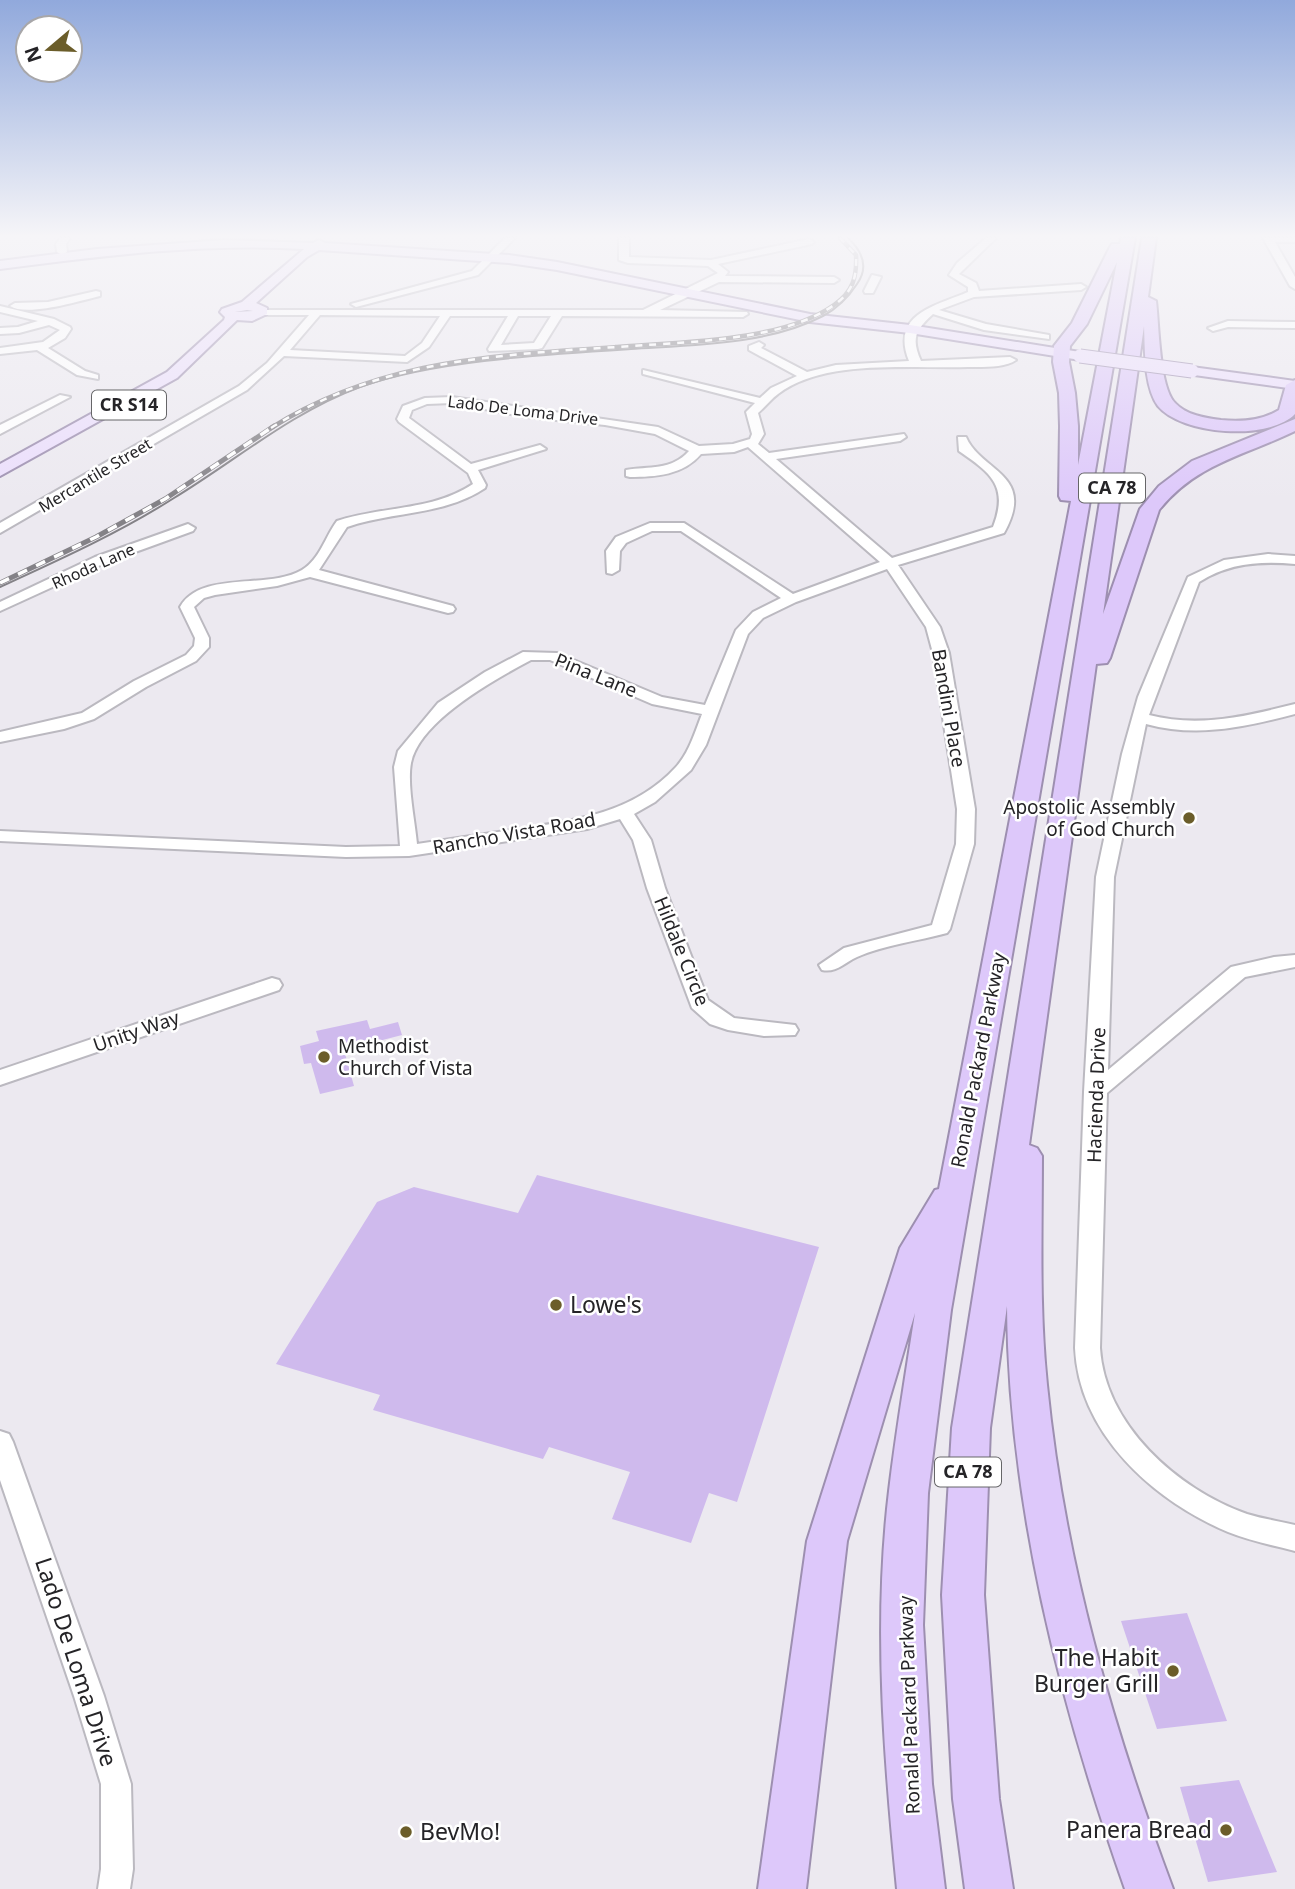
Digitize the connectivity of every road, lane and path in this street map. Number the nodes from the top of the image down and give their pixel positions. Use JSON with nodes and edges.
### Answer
{"nodes":[{"id":1,"x":32,"y":326,"type":"edge"},
{"id":2,"x":63,"y":326,"type":"edge"},
{"id":3,"x":227,"y":326,"type":"edge"},
{"id":4,"x":234,"y":326,"type":"edge"},
{"id":5,"x":305,"y":326,"type":"edge"},
{"id":6,"x":437,"y":326,"type":"edge"},
{"id":7,"x":507,"y":326,"type":"edge"},
{"id":8,"x":551,"y":326,"type":"edge"},
{"id":9,"x":884,"y":326,"type":"edge"},
{"id":10,"x":913,"y":326,"type":"edge"},
{"id":11,"x":981,"y":326,"type":"edge"},
{"id":12,"x":1076,"y":326,"type":"edge"},
{"id":13,"x":1111,"y":326,"type":"edge"},
{"id":14,"x":1136,"y":326,"type":"edge"},
{"id":15,"x":1153,"y":326,"type":"edge"},
{"id":16,"x":1220,"y":326,"type":"edge"},
{"id":17,"x":1213,"y":328,"type":"dead end"},
{"id":18,"x":910,"y":329,"type":"junction"},
{"id":19,"x":0,"y":331,"type":"edge"},
{"id":20,"x":1045,"y":337,"type":"dead end"},
{"id":21,"x":760,"y":345,"type":"dead end"},
{"id":22,"x":38,"y":346,"type":"junction"},
{"id":23,"x":0,"y":351,"type":"edge"},
{"id":24,"x":282,"y":353,"type":"junction"},
{"id":25,"x":1071,"y":355,"type":"junction"},
{"id":26,"x":1010,"y":360,"type":"dead end"},
{"id":27,"x":917,"y":366,"type":"junction"},
{"id":28,"x":648,"y":372,"type":"dead end"},
{"id":29,"x":806,"y":376,"type":"junction"},
{"id":30,"x":94,"y":377,"type":"dead end"},
{"id":31,"x":1294,"y":385,"type":"edge"},
{"id":32,"x":64,"y":397,"type":"dead end"},
{"id":33,"x":760,"y":401,"type":"junction"},
{"id":34,"x":1295,"y":424,"type":"edge"},
{"id":35,"x":0,"y":430,"type":"edge"},
{"id":36,"x":900,"y":437,"type":"dead end"},
{"id":37,"x":962,"y":440,"type":"dead end"},
{"id":38,"x":750,"y":443,"type":"junction"},
{"id":39,"x":540,"y":449,"type":"dead end"},
{"id":40,"x":697,"y":450,"type":"junction"},
{"id":41,"x":766,"y":457,"type":"junction"},
{"id":42,"x":470,"y":468,"type":"junction"},
{"id":43,"x":0,"y":471,"type":"edge"},
{"id":44,"x":630,"y":473,"type":"dead end"},
{"id":45,"x":0,"y":477,"type":"edge"},
{"id":46,"x":188,"y":528,"type":"dead end"},
{"id":47,"x":0,"y":529,"type":"edge"},
{"id":48,"x":1295,"y":560,"type":"edge"},
{"id":49,"x":890,"y":564,"type":"junction"},
{"id":50,"x":612,"y":570,"type":"dead end"},
{"id":51,"x":309,"y":572,"type":"junction"},
{"id":52,"x":1065,"y":586,"type":"junction"},
{"id":53,"x":791,"y":599,"type":"junction"},
{"id":54,"x":0,"y":607,"type":"edge"},
{"id":55,"x":448,"y":609,"type":"dead end"},
{"id":56,"x":1295,"y":709,"type":"edge"},
{"id":57,"x":1080,"y":710,"type":"junction"},
{"id":58,"x":710,"y":711,"type":"junction"},
{"id":59,"x":1140,"y":718,"type":"junction"},
{"id":60,"x":0,"y":737,"type":"edge"},
{"id":61,"x":624,"y":812,"type":"junction"},
{"id":62,"x":0,"y":836,"type":"edge"},
{"id":63,"x":409,"y":851,"type":"junction"},
{"id":64,"x":1295,"y":961,"type":"edge"},
{"id":65,"x":829,"y":965,"type":"dead end"},
{"id":66,"x":272,"y":985,"type":"dead end"},
{"id":67,"x":789,"y":1030,"type":"dead end"},
{"id":68,"x":1026,"y":1058,"type":"junction"},
{"id":69,"x":0,"y":1077,"type":"edge"},
{"id":70,"x":1095,"y":1092,"type":"junction"},
{"id":71,"x":955,"y":1187,"type":"junction"},
{"id":72,"x":0,"y":1442,"type":"edge"},
{"id":73,"x":1295,"y":1538,"type":"edge"},
{"id":74,"x":114,"y":1889,"type":"edge"},
{"id":75,"x":782,"y":1889,"type":"edge"},
{"id":76,"x":921,"y":1889,"type":"edge"},
{"id":77,"x":989,"y":1889,"type":"edge"},
{"id":78,"x":1149,"y":1889,"type":"edge"}],
"edges":[{"from":1,"to":19,"type":"street"},
{"from":2,"to":22,"type":"street"},
{"from":3,"to":43,"type":"main road","number":"CR S14"},
{"from":4,"to":45,"type":"main road","number":"CR S14"},
{"from":5,"to":24,"type":"street","name":"Mercantile Street"},
{"from":6,"to":24,"type":"street"},
{"from":7,"to":8,"type":"street"},
{"from":9,"to":18,"type":"main road"},
{"from":10,"to":18,"type":"street"},
{"from":11,"to":20,"type":"street"},
{"from":12,"to":25,"type":"highway"},
{"from":13,"to":52,"type":"highway","name":"Ronald Packard Parkway","number":"CA 78"},
{"from":14,"to":57,"type":"highway","number":"CA 78"},
{"from":15,"to":31,"type":"highway"},
{"from":16,"to":17,"type":"street"},
{"from":18,"to":25,"type":"main road"},
{"from":18,"to":27,"type":"street"},
{"from":21,"to":29,"type":"street"},
{"from":22,"to":23,"type":"street"},
{"from":22,"to":30,"type":"street"},
{"from":24,"to":47,"type":"street","name":"Mercantile Street"},
{"from":25,"to":31,"type":"main road","bridge":true},
{"from":25,"to":52,"type":"highway"},
{"from":26,"to":27,"type":"street"},
{"from":27,"to":29,"type":"street"},
{"from":28,"to":33,"type":"street"},
{"from":29,"to":33,"type":"street"},
{"from":32,"to":35,"type":"street"},
{"from":33,"to":38,"type":"street"},
{"from":34,"to":57,"type":"highway"},
{"from":36,"to":41,"type":"street"},
{"from":37,"to":49,"type":"street","name":"Rancho Vista Road"},
{"from":38,"to":40,"type":"street"},
{"from":38,"to":41,"type":"street","name":"Bandini Place"},
{"from":39,"to":42,"type":"street"},
{"from":40,"to":42,"type":"street","name":"Lado De Loma Drive"},
{"from":40,"to":44,"type":"street"},
{"from":41,"to":49,"type":"street","name":"Bandini Place"},
{"from":42,"to":51,"type":"street"},
{"from":46,"to":54,"type":"street","name":"Rhoda Lane"},
{"from":48,"to":59,"type":"street","name":"Hacienda Drive"},
{"from":49,"to":53,"type":"street","name":"Rancho Vista Road"},
{"from":49,"to":65,"type":"street","name":"Bandini Place"},
{"from":50,"to":53,"type":"street"},
{"from":51,"to":55,"type":"street"},
{"from":51,"to":60,"type":"street"},
{"from":52,"to":71,"type":"highway","name":"Ronald Packard Parkway","number":"CA 78"},
{"from":53,"to":58,"type":"street","name":"Rancho Vista Road"},
{"from":56,"to":59,"type":"street"},
{"from":57,"to":68,"type":"highway","number":"CA 78"},
{"from":58,"to":61,"type":"street","name":"Rancho Vista Road"},
{"from":58,"to":63,"type":"street","name":"Pina Lane"},
{"from":59,"to":70,"type":"street","name":"Hacienda Drive"},
{"from":61,"to":63,"type":"street","name":"Rancho Vista Road"},
{"from":61,"to":67,"type":"street","name":"Hildale Circle"},
{"from":62,"to":63,"type":"street","name":"Rancho Vista Road"},
{"from":64,"to":70,"type":"street"},
{"from":66,"to":69,"type":"street","name":"Unity Way"},
{"from":68,"to":77,"type":"highway","number":"CA 78"},
{"from":68,"to":78,"type":"highway"},
{"from":70,"to":73,"type":"street","name":"Hacienda Drive"},
{"from":71,"to":75,"type":"highway"},
{"from":71,"to":76,"type":"highway","name":"Ronald Packard Parkway","number":"CA 78"},
{"from":72,"to":74,"type":"street","name":"Lado De Loma Drive"}]}
